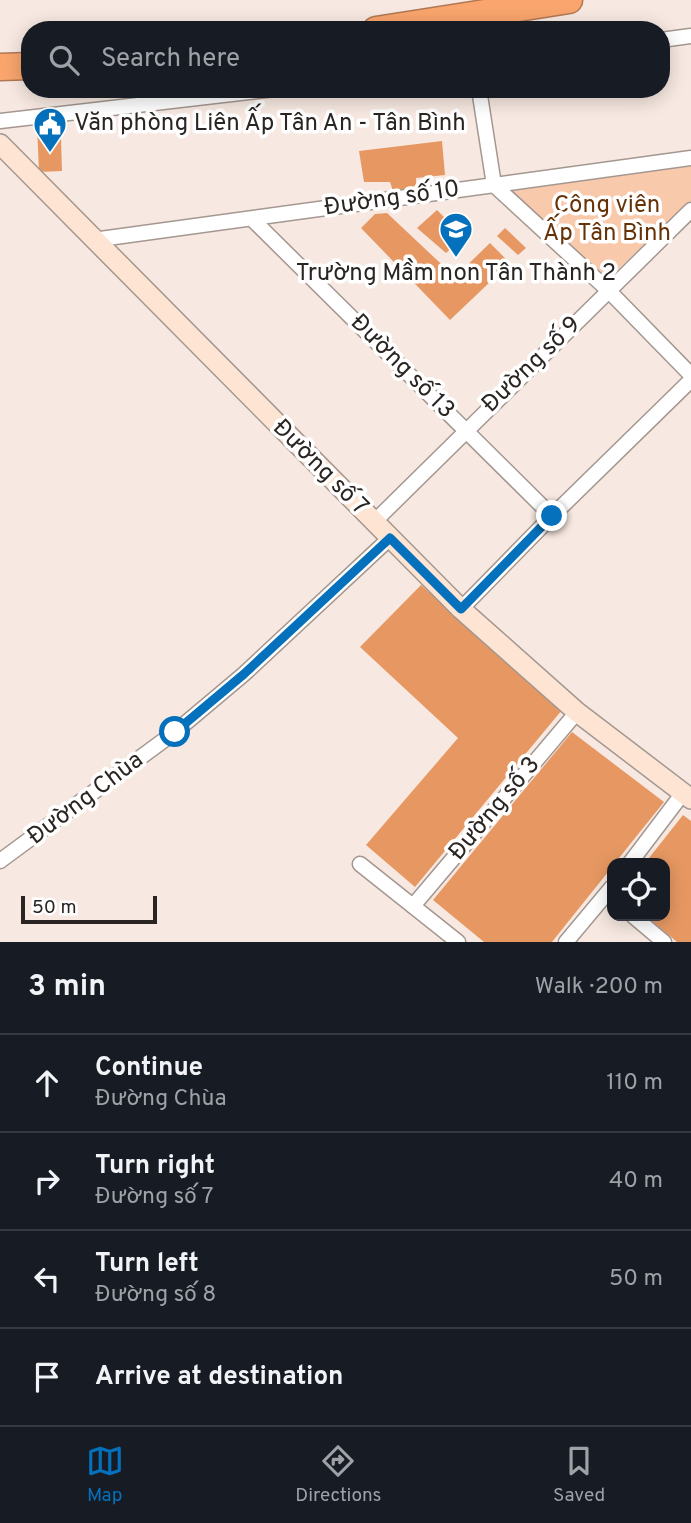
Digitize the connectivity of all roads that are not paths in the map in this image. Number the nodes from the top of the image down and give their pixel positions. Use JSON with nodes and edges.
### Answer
{"nodes":[{"id":1,"x":569,"y":0,"type":"edge"},
{"id":2,"x":474,"y":21,"type":"edge"},
{"id":3,"x":691,"y":36,"type":"edge"},
{"id":4,"x":670,"y":39,"type":"edge"},
{"id":5,"x":21,"y":66,"type":"edge"},
{"id":6,"x":0,"y":67,"type":"edge"},
{"id":7,"x":198,"y":98,"type":"edge"},
{"id":8,"x":480,"y":98,"type":"edge"},
{"id":9,"x":0,"y":121,"type":"edge"},
{"id":10,"x":0,"y":145,"type":"edge"},
{"id":11,"x":691,"y":159,"type":"edge"},
{"id":12,"x":494,"y":184,"type":"junction"},
{"id":13,"x":691,"y":210,"type":"edge"},
{"id":14,"x":252,"y":219,"type":"junction"},
{"id":15,"x":93,"y":240,"type":"junction"},
{"id":16,"x":608,"y":290,"type":"junction"},
{"id":17,"x":691,"y":375,"type":"edge"},
{"id":18,"x":691,"y":380,"type":"edge"},
{"id":19,"x":466,"y":430,"type":"junction"},
{"id":20,"x":552,"y":516,"type":"junction"},
{"id":21,"x":374,"y":522,"type":"junction"},
{"id":22,"x":390,"y":538,"type":"junction"},
{"id":23,"x":461,"y":609,"type":"junction"},
{"id":24,"x":577,"y":712,"type":"junction"},
{"id":25,"x":687,"y":796,"type":"edge"},
{"id":26,"x":634,"y":858,"type":"edge"},
{"id":27,"x":0,"y":861,"type":"edge"},
{"id":28,"x":360,"y":864,"type":"dead end"},
{"id":29,"x":607,"y":897,"type":"edge"},
{"id":30,"x":414,"y":906,"type":"junction"},
{"id":31,"x":639,"y":921,"type":"edge"},
{"id":32,"x":458,"y":942,"type":"edge"},
{"id":33,"x":566,"y":942,"type":"edge"},
{"id":34,"x":664,"y":942,"type":"edge"}],
"edges":[{"from":1,"to":2,"type":"highway"},
{"from":3,"to":4,"type":"street"},
{"from":5,"to":6,"type":"highway"},
{"from":7,"to":9,"type":"street"},
{"from":8,"to":12,"type":"street"},
{"from":10,"to":15,"type":"main road","name":"Đường số 7"},
{"from":11,"to":12,"type":"street","name":"Đường số 10"},
{"from":12,"to":14,"type":"street","name":"Đường số 10"},
{"from":12,"to":16,"type":"street"},
{"from":13,"to":16,"type":"street","name":"Đường số 9"},
{"from":14,"to":15,"type":"street","name":"Đường số 10"},
{"from":14,"to":19,"type":"street","name":"Đường số 13"},
{"from":15,"to":21,"type":"main road","name":"Đường số 7"},
{"from":16,"to":17,"type":"street"},
{"from":16,"to":19,"type":"street","name":"Đường số 9"},
{"from":18,"to":20,"type":"street"},
{"from":19,"to":20,"type":"street","name":"Đường số 13"},
{"from":19,"to":21,"type":"street","name":"Đường số 9"},
{"from":20,"to":23,"type":"street"},
{"from":21,"to":22,"type":"main road","name":"Đường số 7"},
{"from":22,"to":23,"type":"main road","name":"Đường số 7"},
{"from":22,"to":27,"type":"street","name":"Đường Chùa"},
{"from":23,"to":24,"type":"main road","name":"Đường số 7"},
{"from":24,"to":25,"type":"main road","name":"Đường số 7"},
{"from":24,"to":30,"type":"street","name":"Đường số 3"},
{"from":25,"to":26,"type":"street"},
{"from":28,"to":30,"type":"street"},
{"from":29,"to":33,"type":"street"},
{"from":30,"to":32,"type":"street"},
{"from":31,"to":34,"type":"street"}]}
